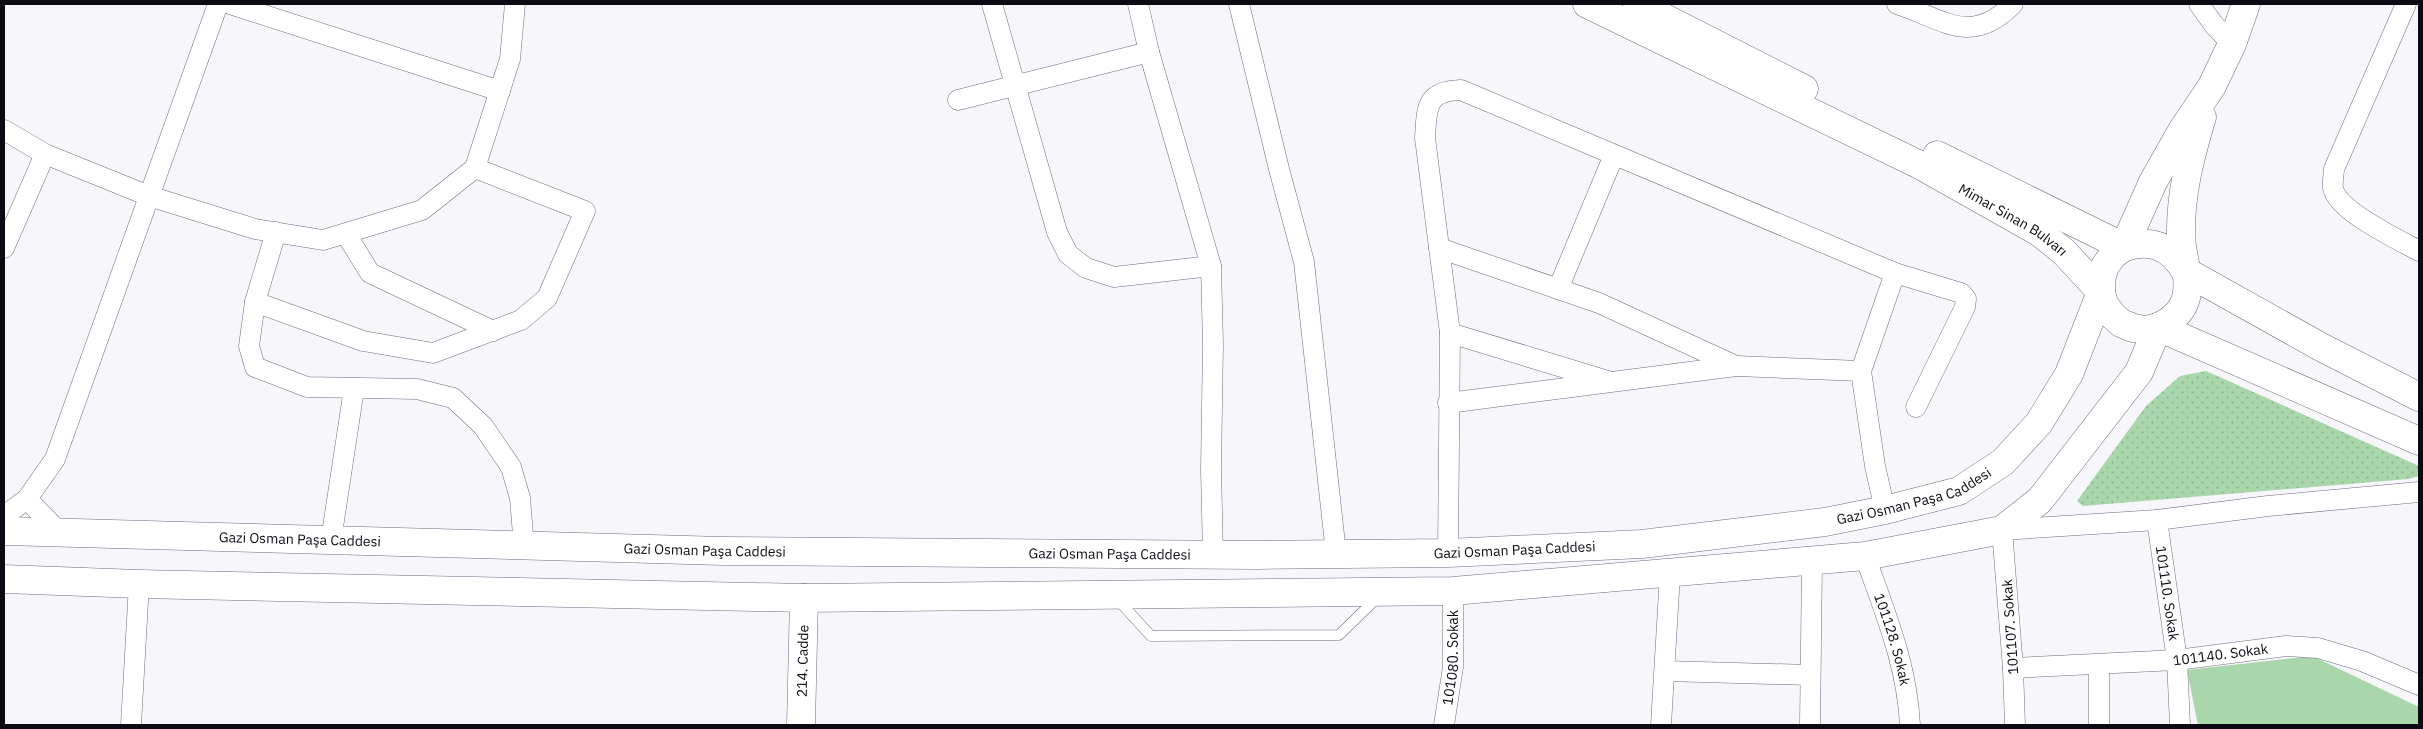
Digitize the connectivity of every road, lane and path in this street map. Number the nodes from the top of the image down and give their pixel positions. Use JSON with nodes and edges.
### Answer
{"nodes":[{"id":1,"x":218,"y":4,"type":"edge"},
{"id":2,"x":230,"y":4,"type":"edge"},
{"id":3,"x":515,"y":4,"type":"edge"},
{"id":4,"x":992,"y":4,"type":"edge"},
{"id":5,"x":1138,"y":4,"type":"edge"},
{"id":6,"x":1239,"y":4,"type":"edge"},
{"id":7,"x":1587,"y":4,"type":"edge"},
{"id":8,"x":1637,"y":4,"type":"edge"},
{"id":9,"x":1897,"y":4,"type":"edge"},
{"id":10,"x":2013,"y":4,"type":"edge"},
{"id":11,"x":2199,"y":4,"type":"edge"},
{"id":12,"x":2246,"y":4,"type":"edge"},
{"id":13,"x":2406,"y":4,"type":"edge"},
{"id":14,"x":2232,"y":44,"type":"junction"},
{"id":15,"x":1149,"y":52,"type":"junction"},
{"id":16,"x":1015,"y":86,"type":"junction"},
{"id":17,"x":2212,"y":86,"type":"junction"},
{"id":18,"x":500,"y":91,"type":"junction"},
{"id":19,"x":958,"y":100,"type":"dead end"},
{"id":20,"x":4,"y":130,"type":"edge"},
{"id":21,"x":45,"y":154,"type":"junction"},
{"id":22,"x":1614,"y":155,"type":"junction"},
{"id":23,"x":475,"y":168,"type":"junction"},
{"id":24,"x":149,"y":196,"type":"junction"},
{"id":25,"x":276,"y":232,"type":"junction"},
{"id":26,"x":346,"y":234,"type":"junction"},
{"id":27,"x":2124,"y":247,"type":"junction"},
{"id":28,"x":4,"y":248,"type":"edge"},
{"id":29,"x":1439,"y":248,"type":"junction"},
{"id":30,"x":2419,"y":250,"type":"edge"},
{"id":31,"x":1211,"y":266,"type":"junction"},
{"id":32,"x":2185,"y":271,"type":"junction"},
{"id":33,"x":1895,"y":273,"type":"junction"},
{"id":34,"x":1558,"y":289,"type":"junction"},
{"id":35,"x":2101,"y":292,"type":"junction"},
{"id":36,"x":255,"y":302,"type":"junction"},
{"id":37,"x":2158,"y":327,"type":"junction"},
{"id":38,"x":493,"y":331,"type":"junction"},
{"id":39,"x":1450,"y":333,"type":"junction"},
{"id":40,"x":1736,"y":366,"type":"junction"},
{"id":41,"x":1861,"y":371,"type":"junction"},
{"id":42,"x":1615,"y":383,"type":"junction"},
{"id":43,"x":354,"y":388,"type":"junction"},
{"id":44,"x":2419,"y":398,"type":"edge"},
{"id":45,"x":1448,"y":403,"type":"junction"},
{"id":46,"x":1916,"y":407,"type":"dead end"},
{"id":47,"x":2419,"y":441,"type":"edge"},
{"id":48,"x":2419,"y":492,"type":"edge"},
{"id":49,"x":27,"y":498,"type":"junction"},
{"id":50,"x":1884,"y":510,"type":"junction"},
{"id":51,"x":4,"y":516,"type":"edge"},
{"id":52,"x":2157,"y":520,"type":"junction"},
{"id":53,"x":2002,"y":530,"type":"junction"},
{"id":54,"x":4,"y":531,"type":"edge"},
{"id":55,"x":59,"y":532,"type":"junction"},
{"id":56,"x":330,"y":540,"type":"junction"},
{"id":57,"x":524,"y":547,"type":"junction"},
{"id":58,"x":1448,"y":553,"type":"junction"},
{"id":59,"x":1213,"y":554,"type":"junction"},
{"id":60,"x":1336,"y":554,"type":"junction"},
{"id":61,"x":1866,"y":556,"type":"junction"},
{"id":62,"x":1812,"y":562,"type":"junction"},
{"id":63,"x":1670,"y":574,"type":"junction"},
{"id":64,"x":4,"y":579,"type":"edge"},
{"id":65,"x":139,"y":584,"type":"junction"},
{"id":66,"x":1453,"y":591,"type":"junction"},
{"id":67,"x":1384,"y":592,"type":"junction"},
{"id":68,"x":1113,"y":595,"type":"junction"},
{"id":69,"x":804,"y":598,"type":"junction"},
{"id":70,"x":2177,"y":660,"type":"junction"},
{"id":71,"x":2099,"y":665,"type":"junction"},
{"id":72,"x":2014,"y":668,"type":"junction"},
{"id":73,"x":1665,"y":671,"type":"junction"},
{"id":74,"x":1810,"y":675,"type":"junction"},
{"id":75,"x":2419,"y":685,"type":"edge"},
{"id":76,"x":131,"y":725,"type":"edge"},
{"id":77,"x":801,"y":725,"type":"edge"},
{"id":78,"x":1444,"y":725,"type":"edge"},
{"id":79,"x":1661,"y":725,"type":"edge"},
{"id":80,"x":1810,"y":725,"type":"edge"},
{"id":81,"x":1910,"y":725,"type":"edge"},
{"id":82,"x":2015,"y":725,"type":"edge"},
{"id":83,"x":2098,"y":725,"type":"edge"},
{"id":84,"x":2180,"y":725,"type":"edge"}],
"edges":[{"from":1,"to":24,"type":"street"},
{"from":2,"to":18,"type":"street"},
{"from":3,"to":18,"type":"street"},
{"from":4,"to":16,"type":"street"},
{"from":5,"to":15,"type":"street"},
{"from":6,"to":60,"type":"street"},
{"from":7,"to":35,"type":"main road","name":"Mimar Sinan Bulvarı"},
{"from":8,"to":27,"type":"main road","name":"Mimar Sinan Bulvarı"},
{"from":9,"to":10,"type":"street"},
{"from":11,"to":14,"type":"street"},
{"from":12,"to":14,"type":"main road"},
{"from":13,"to":30,"type":"street"},
{"from":14,"to":17,"type":"main road"},
{"from":15,"to":16,"type":"street"},
{"from":15,"to":31,"type":"street"},
{"from":16,"to":19,"type":"street"},
{"from":16,"to":31,"type":"street"},
{"from":17,"to":27,"type":"main road"},
{"from":17,"to":32,"type":"main road"},
{"from":18,"to":23,"type":"street"},
{"from":20,"to":21,"type":"street"},
{"from":21,"to":24,"type":"street"},
{"from":21,"to":28,"type":"street"},
{"from":22,"to":29,"type":"street"},
{"from":22,"to":33,"type":"street"},
{"from":22,"to":34,"type":"street"},
{"from":23,"to":26,"type":"street"},
{"from":23,"to":38,"type":"street"},
{"from":24,"to":25,"type":"street"},
{"from":24,"to":49,"type":"street"},
{"from":25,"to":26,"type":"street"},
{"from":25,"to":36,"type":"street"},
{"from":26,"to":38,"type":"street"},
{"from":27,"to":32,"type":"main road"},
{"from":27,"to":35,"type":"main road"},
{"from":29,"to":34,"type":"street"},
{"from":29,"to":39,"type":"street"},
{"from":31,"to":59,"type":"street"},
{"from":32,"to":37,"type":"main road"},
{"from":32,"to":44,"type":"main road"},
{"from":33,"to":41,"type":"street"},
{"from":33,"to":46,"type":"street"},
{"from":34,"to":40,"type":"street"},
{"from":35,"to":37,"type":"main road","name":"Mimar Sinan Bulvarı"},
{"from":35,"to":50,"type":"main road","name":"Gazi Osman Paşa Caddesi"},
{"from":36,"to":38,"type":"street"},
{"from":36,"to":43,"type":"street"},
{"from":37,"to":47,"type":"main road","name":"Mimar Sinan Bulvarı"},
{"from":37,"to":53,"type":"main road"},
{"from":39,"to":42,"type":"street"},
{"from":39,"to":45,"type":"street"},
{"from":40,"to":41,"type":"street"},
{"from":40,"to":42,"type":"street"},
{"from":41,"to":50,"type":"street"},
{"from":42,"to":45,"type":"street"},
{"from":43,"to":56,"type":"street"},
{"from":43,"to":57,"type":"street"},
{"from":45,"to":58,"type":"street"},
{"from":48,"to":52,"type":"street"},
{"from":49,"to":51,"type":"street"},
{"from":49,"to":55,"type":"street"},
{"from":50,"to":58,"type":"main road","name":"Gazi Osman Paşa Caddesi"},
{"from":52,"to":53,"type":"street"},
{"from":52,"to":70,"type":"street","name":"101110. Sokak"},
{"from":53,"to":61,"type":"main road"},
{"from":53,"to":72,"type":"street","name":"101107. Sokak"},
{"from":54,"to":55,"type":"main road","name":"Gazi Osman Paşa Caddesi"},
{"from":55,"to":56,"type":"main road","name":"Gazi Osman Paşa Caddesi"},
{"from":56,"to":57,"type":"main road","name":"Gazi Osman Paşa Caddesi"},
{"from":57,"to":59,"type":"main road","name":"Gazi Osman Paşa Caddesi"},
{"from":58,"to":60,"type":"main road","name":"Gazi Osman Paşa Caddesi"},
{"from":59,"to":60,"type":"main road","name":"Gazi Osman Paşa Caddesi"},
{"from":61,"to":62,"type":"main road"},
{"from":61,"to":81,"type":"street","name":"101128. Sokak"},
{"from":62,"to":63,"type":"main road"},
{"from":62,"to":74,"type":"street"},
{"from":63,"to":66,"type":"main road"},
{"from":63,"to":73,"type":"street"},
{"from":64,"to":65,"type":"main road"},
{"from":65,"to":69,"type":"main road"},
{"from":65,"to":76,"type":"street"},
{"from":66,"to":67,"type":"main road"},
{"from":66,"to":78,"type":"street","name":"101080. Sokak"},
{"from":67,"to":68,"type":"main road"},
{"from":67,"to":68,"type":"lane"},
{"from":68,"to":69,"type":"main road"},
{"from":69,"to":77,"type":"main road","name":"214. Cadde"},
{"from":70,"to":71,"type":"street","name":"101140. Sokak"},
{"from":70,"to":75,"type":"street","name":"101140. Sokak"},
{"from":70,"to":84,"type":"street","name":"101110. Sokak"},
{"from":71,"to":72,"type":"street","name":"101140. Sokak"},
{"from":71,"to":83,"type":"street"},
{"from":72,"to":82,"type":"street","name":"101107. Sokak"},
{"from":73,"to":74,"type":"street"},
{"from":73,"to":79,"type":"street"},
{"from":74,"to":80,"type":"street"}]}
